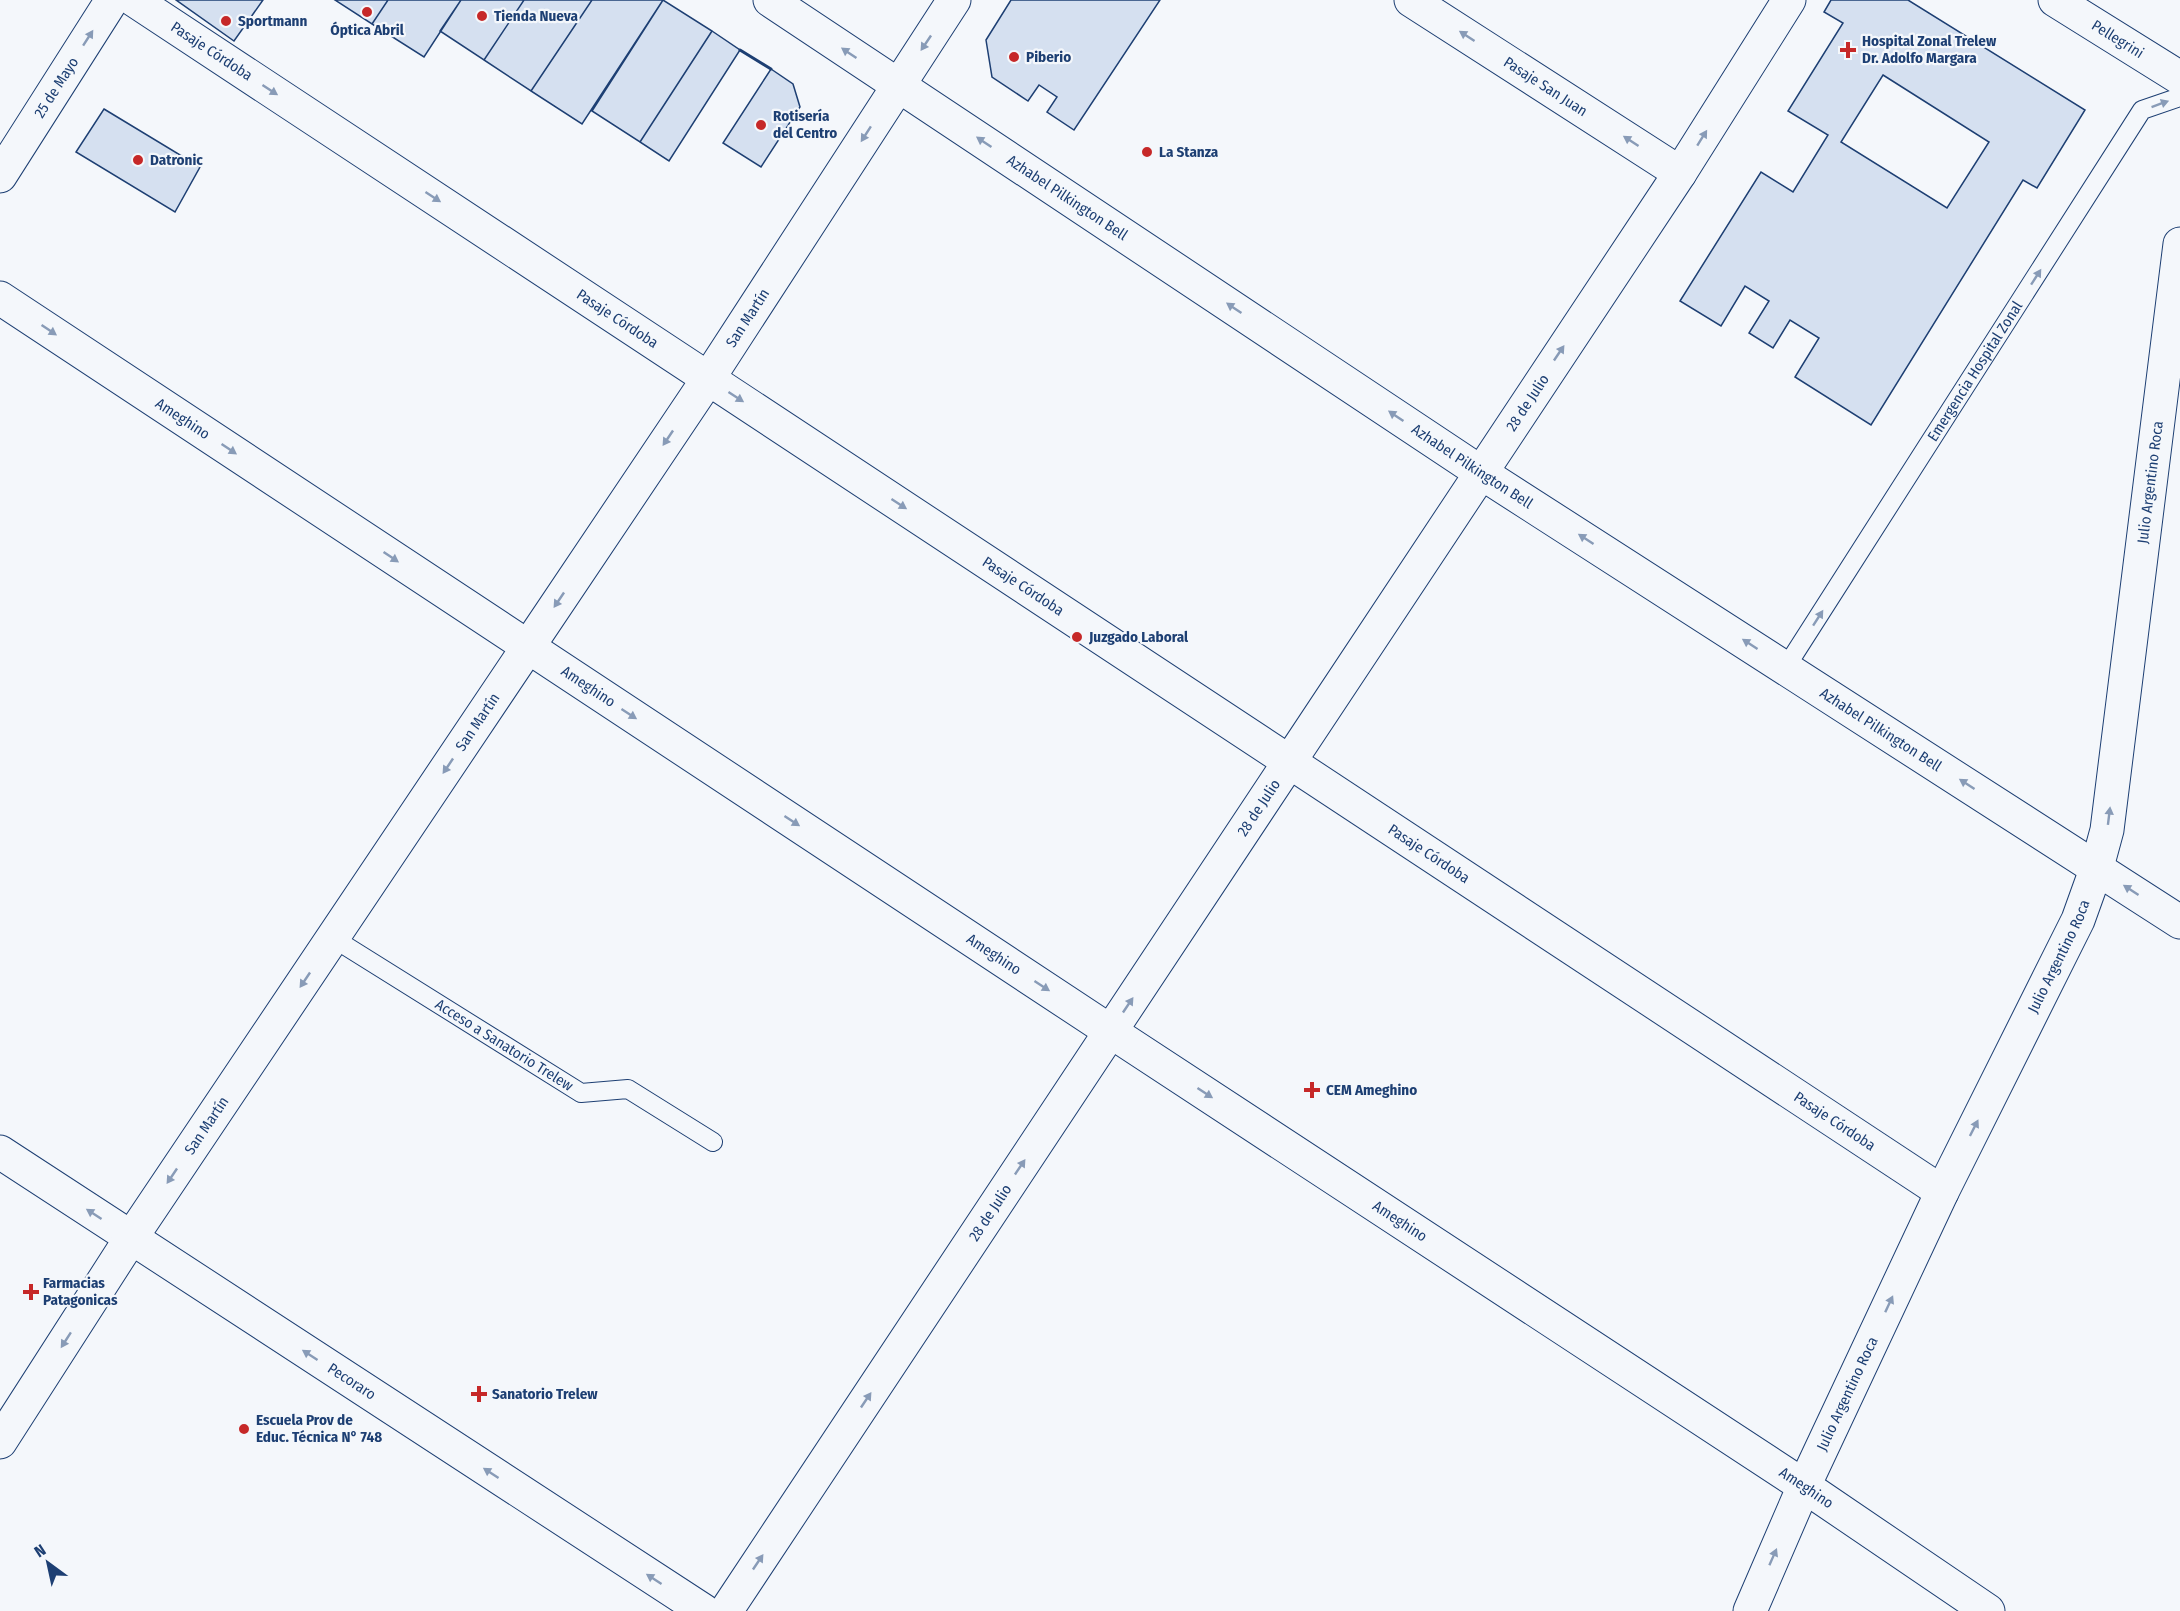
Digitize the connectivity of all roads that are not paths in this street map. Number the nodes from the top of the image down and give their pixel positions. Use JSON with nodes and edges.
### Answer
{"nodes":[{"id":1,"x":112,"y":0,"type":"edge"},
{"id":2,"x":134,"y":0,"type":"edge"},
{"id":3,"x":770,"y":0,"type":"edge"},
{"id":4,"x":954,"y":0,"type":"edge"},
{"id":5,"x":1412,"y":0,"type":"edge"},
{"id":6,"x":1789,"y":0,"type":"edge"},
{"id":7,"x":2055,"y":0,"type":"edge"},
{"id":8,"x":2180,"y":78,"type":"edge"},
{"id":9,"x":898,"y":85,"type":"junction"},
{"id":10,"x":2180,"y":97,"type":"edge"},
{"id":11,"x":1680,"y":173,"type":"junction"},
{"id":12,"x":0,"y":176,"type":"edge"},
{"id":13,"x":2180,"y":244,"type":"edge"},
{"id":14,"x":0,"y":298,"type":"edge"},
{"id":15,"x":708,"y":379,"type":"junction"},
{"id":16,"x":1480,"y":472,"type":"junction"},
{"id":17,"x":528,"y":647,"type":"junction"},
{"id":18,"x":1786,"y":667,"type":"junction"},
{"id":19,"x":1289,"y":761,"type":"junction"},
{"id":20,"x":2097,"y":867,"type":"junction"},
{"id":21,"x":2180,"y":922,"type":"edge"},
{"id":22,"x":333,"y":938,"type":"junction"},
{"id":23,"x":1110,"y":1031,"type":"junction"},
{"id":24,"x":713,"y":1142,"type":"dead end"},
{"id":25,"x":0,"y":1152,"type":"edge"},
{"id":26,"x":1942,"y":1192,"type":"junction"},
{"id":27,"x":131,"y":1238,"type":"junction"},
{"id":28,"x":0,"y":1442,"type":"edge"},
{"id":29,"x":1804,"y":1486,"type":"junction"},
{"id":30,"x":704,"y":1611,"type":"edge"},
{"id":31,"x":726,"y":1611,"type":"edge"},
{"id":32,"x":1750,"y":1611,"type":"edge"},
{"id":33,"x":1988,"y":1611,"type":"edge"}],
"edges":[{"from":12,"to":1,"type":"street","name":"25 de Mayo","one_way":true},
{"from":2,"to":15,"type":"street","name":"Pasaje Córdoba","one_way":true},
{"from":9,"to":3,"type":"street","name":"Azhabel Pilkington Bell","one_way":true},
{"from":4,"to":9,"type":"street","name":"San Martín","one_way":true},
{"from":11,"to":5,"type":"street","name":"Pasaje San Juan","one_way":true},
{"from":11,"to":6,"type":"street","name":"28 de Julio","one_way":true},
{"from":7,"to":8,"type":"street","name":"Pellegrini"},
{"from":9,"to":15,"type":"street","name":"San Martín","one_way":true},
{"from":16,"to":9,"type":"street","name":"Azhabel Pilkington Bell","one_way":true},
{"from":18,"to":10,"type":"lane","name":"Emergencia Hospital Zonal","one_way":true},
{"from":16,"to":11,"type":"street","name":"28 de Julio","one_way":true},
{"from":20,"to":13,"type":"street","name":"Julio Argentino Roca","one_way":true},
{"from":14,"to":17,"type":"street","name":"Ameghino","one_way":true},
{"from":15,"to":17,"type":"street","name":"San Martín","one_way":true},
{"from":15,"to":19,"type":"street","name":"Pasaje Córdoba","one_way":true},
{"from":18,"to":16,"type":"street","name":"Azhabel Pilkington Bell","one_way":true},
{"from":16,"to":19,"type":"street","name":"28 de Julio"},
{"from":17,"to":22,"type":"street","name":"San Martín","one_way":true},
{"from":17,"to":23,"type":"street","name":"Ameghino","one_way":true},
{"from":20,"to":18,"type":"street","name":"Azhabel Pilkington Bell","one_way":true},
{"from":23,"to":19,"type":"street","name":"28 de Julio","one_way":true},
{"from":19,"to":26,"type":"street","name":"Pasaje Córdoba"},
{"from":21,"to":20,"type":"street","name":"Azhabel Pilkington Bell","one_way":true},
{"from":26,"to":20,"type":"street","name":"Julio Argentino Roca","one_way":true},
{"from":22,"to":24,"type":"lane","name":"Acceso a Sanatorio Trelew"},
{"from":22,"to":27,"type":"street","name":"San Martín","one_way":true},
{"from":23,"to":29,"type":"street","name":"Ameghino","one_way":true},
{"from":31,"to":23,"type":"street","name":"28 de Julio","one_way":true},
{"from":27,"to":25,"type":"street","name":"Pecoraro","one_way":true},
{"from":29,"to":26,"type":"street","name":"Julio Argentino Roca","one_way":true},
{"from":27,"to":28,"type":"street","name":"San Martín","one_way":true},
{"from":30,"to":27,"type":"street","name":"Pecoraro","one_way":true},
{"from":32,"to":29,"type":"street","name":"Julio Argentino Roca","one_way":true},
{"from":29,"to":33,"type":"street","name":"Ameghino"}]}
